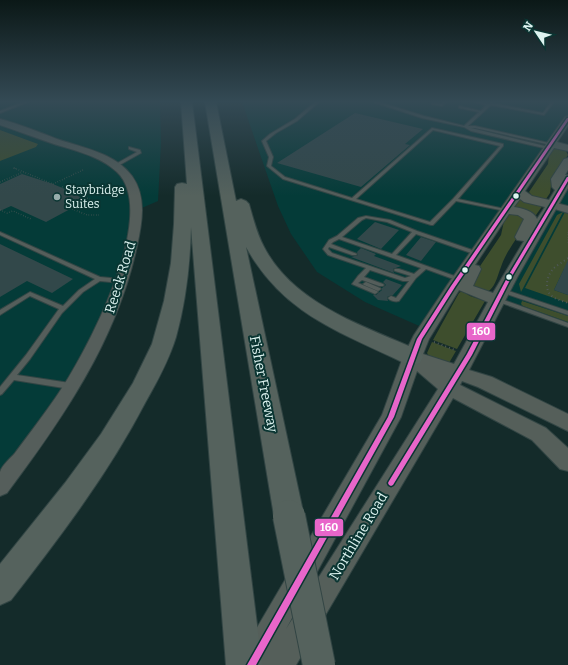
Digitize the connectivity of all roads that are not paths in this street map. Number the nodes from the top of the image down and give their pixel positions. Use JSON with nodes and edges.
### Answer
{"nodes":[{"id":1,"x":32,"y":133,"type":"edge"},
{"id":2,"x":189,"y":133,"type":"edge"},
{"id":3,"x":215,"y":133,"type":"edge"},
{"id":4,"x":273,"y":133,"type":"edge"},
{"id":5,"x":427,"y":133,"type":"edge"},
{"id":6,"x":449,"y":133,"type":"edge"},
{"id":7,"x":499,"y":133,"type":"edge"},
{"id":8,"x":559,"y":133,"type":"edge"},
{"id":9,"x":566,"y":133,"type":"edge"},
{"id":10,"x":458,"y":135,"type":"joint"},
{"id":11,"x":568,"y":142,"type":"edge"},
{"id":12,"x":217,"y":143,"type":"junction"},
{"id":13,"x":190,"y":144,"type":"junction"},
{"id":14,"x":550,"y":146,"type":"junction"},
{"id":15,"x":130,"y":148,"type":"dead end"},
{"id":16,"x":568,"y":148,"type":"edge"},
{"id":17,"x":568,"y":161,"type":"edge"},
{"id":18,"x":115,"y":166,"type":"junction"},
{"id":19,"x":568,"y":178,"type":"edge"},
{"id":20,"x":518,"y":192,"type":"junction"},
{"id":21,"x":352,"y":199,"type":"junction"},
{"id":22,"x":455,"y":200,"type":"junction"},
{"id":23,"x":559,"y":200,"type":"edge"},
{"id":24,"x":505,"y":210,"type":"junction"},
{"id":25,"x":568,"y":210,"type":"edge"},
{"id":26,"x":495,"y":226,"type":"junction"},
{"id":27,"x":415,"y":232,"type":"junction"},
{"id":28,"x":0,"y":233,"type":"edge"},
{"id":29,"x":339,"y":237,"type":"junction"},
{"id":30,"x":327,"y":247,"type":"junction"},
{"id":31,"x":476,"y":253,"type":"junction"},
{"id":32,"x":354,"y":254,"type":"dead end"},
{"id":33,"x":393,"y":256,"type":"junction"},
{"id":34,"x":425,"y":267,"type":"junction"},
{"id":35,"x":369,"y":268,"type":"junction"},
{"id":36,"x":397,"y":270,"type":"dead end"},
{"id":37,"x":414,"y":277,"type":"junction"},
{"id":38,"x":99,"y":279,"type":"junction"},
{"id":39,"x":357,"y":280,"type":"junction"},
{"id":40,"x":458,"y":280,"type":"junction"},
{"id":41,"x":121,"y":281,"type":"junction"},
{"id":42,"x":503,"y":291,"type":"junction"},
{"id":43,"x":397,"y":295,"type":"dead end"},
{"id":44,"x":64,"y":309,"type":"junction"},
{"id":45,"x":0,"y":313,"type":"edge"},
{"id":46,"x":568,"y":313,"type":"edge"},
{"id":47,"x":568,"y":325,"type":"edge"},
{"id":48,"x":412,"y":357,"type":"junction"},
{"id":49,"x":12,"y":377,"type":"junction"},
{"id":50,"x":452,"y":380,"type":"junction"},
{"id":51,"x":72,"y":386,"type":"junction"},
{"id":52,"x":0,"y":392,"type":"edge"},
{"id":53,"x":568,"y":423,"type":"edge"},
{"id":54,"x":568,"y":462,"type":"edge"},
{"id":55,"x":0,"y":487,"type":"edge"},
{"id":56,"x":0,"y":589,"type":"edge"},
{"id":57,"x":244,"y":665,"type":"edge"},
{"id":58,"x":251,"y":665,"type":"edge"},
{"id":59,"x":280,"y":665,"type":"edge"},
{"id":60,"x":319,"y":665,"type":"edge"}],
"edges":[{"from":1,"to":18,"type":"street","name":"Reeck Road"},
{"from":2,"to":13,"type":"highway"},
{"from":3,"to":12,"type":"highway","name":"Fisher Freeway"},
{"from":4,"to":21,"type":"lane"},
{"from":5,"to":21,"type":"lane"},
{"from":6,"to":10,"type":"lane"},
{"from":7,"to":14,"type":"lane"},
{"from":8,"to":14,"type":"main road","name":"Northline Road"},
{"from":9,"to":11,"type":"main road"},
{"from":10,"to":22,"type":"lane"},
{"from":12,"to":48,"type":"highway"},
{"from":12,"to":60,"type":"highway","name":"Fisher Freeway","bridge":true},
{"from":13,"to":56,"type":"highway"},
{"from":13,"to":57,"type":"highway"},
{"from":14,"to":16,"type":"main road"},
{"from":14,"to":20,"type":"main road","name":"Northline Road"},
{"from":15,"to":18,"type":"lane"},
{"from":17,"to":23,"type":"main road"},
{"from":18,"to":41,"type":"street","name":"Reeck Road"},
{"from":19,"to":23,"type":"main road","name":"Northline Road"},
{"from":20,"to":23,"type":"main road"},
{"from":20,"to":24,"type":"main road","name":"Northline Road"},
{"from":21,"to":22,"type":"lane"},
{"from":22,"to":24,"type":"lane"},
{"from":23,"to":25,"type":"street"},
{"from":23,"to":42,"type":"main road","name":"Northline Road"},
{"from":24,"to":26,"type":"main road","name":"Northline Road"},
{"from":24,"to":42,"type":"main road"},
{"from":26,"to":31,"type":"main road","name":"Northline Road"},
{"from":26,"to":42,"type":"main road"},
{"from":27,"to":29,"type":"lane"},
{"from":27,"to":31,"type":"lane"},
{"from":27,"to":33,"type":"lane"},
{"from":28,"to":38,"type":"lane"},
{"from":29,"to":30,"type":"lane"},
{"from":29,"to":33,"type":"lane"},
{"from":30,"to":32,"type":"lane"},
{"from":30,"to":35,"type":"lane"},
{"from":31,"to":40,"type":"main road","name":"Northline Road"},
{"from":33,"to":34,"type":"lane"},
{"from":34,"to":37,"type":"lane"},
{"from":34,"to":40,"type":"lane"},
{"from":35,"to":37,"type":"lane"},
{"from":35,"to":39,"type":"lane"},
{"from":36,"to":37,"type":"lane"},
{"from":37,"to":43,"type":"lane"},
{"from":38,"to":41,"type":"lane"},
{"from":38,"to":44,"type":"lane"},
{"from":39,"to":39,"type":"lane"},
{"from":40,"to":48,"type":"main road","name":"Northline Road"},
{"from":41,"to":51,"type":"street","name":"Reeck Road"},
{"from":42,"to":46,"type":"lane"},
{"from":42,"to":47,"type":"lane"},
{"from":42,"to":50,"type":"main road","name":"Northline Road"},
{"from":44,"to":45,"type":"lane"},
{"from":44,"to":49,"type":"lane"},
{"from":48,"to":50,"type":"main road"},
{"from":48,"to":58,"type":"main road","name":"Northline Road"},
{"from":49,"to":51,"type":"lane"},
{"from":49,"to":52,"type":"lane"},
{"from":50,"to":53,"type":"main road"},
{"from":50,"to":54,"type":"main road"},
{"from":50,"to":59,"type":"main road","name":"Northline Road"},
{"from":51,"to":55,"type":"street","name":"Reeck Road"}]}
